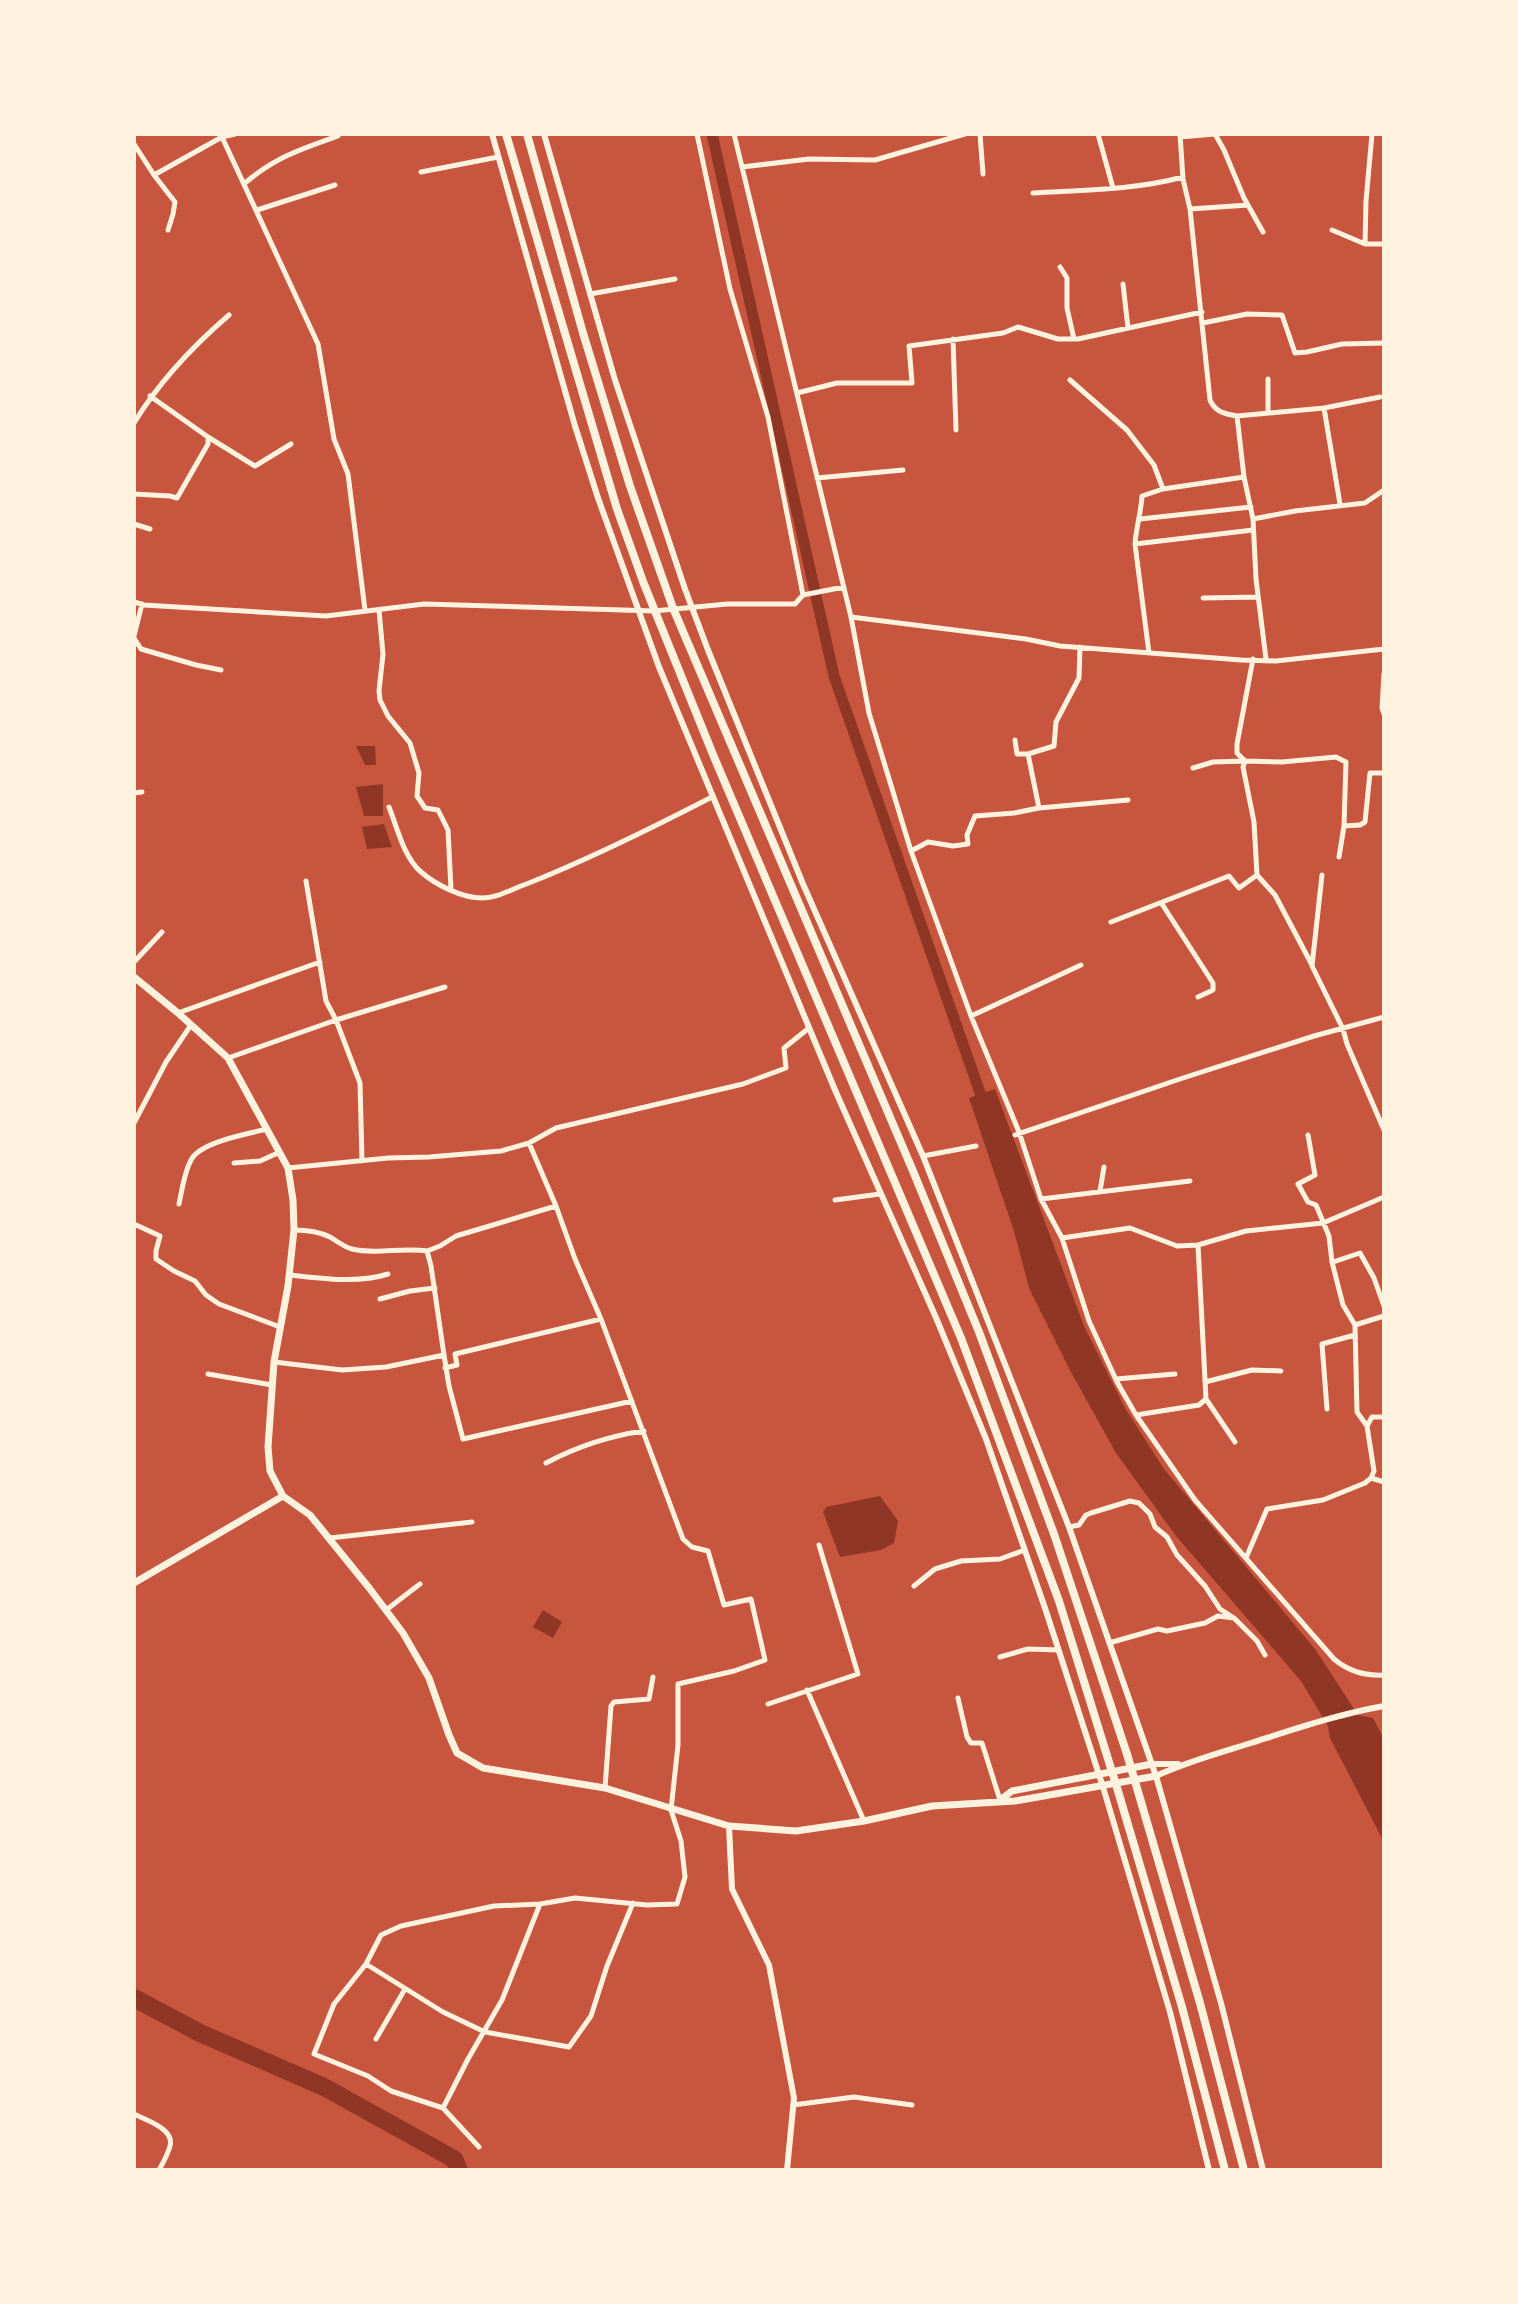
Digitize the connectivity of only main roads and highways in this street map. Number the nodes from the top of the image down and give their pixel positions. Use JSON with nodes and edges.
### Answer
{"nodes":[{"id":1,"x":506,"y":134,"type":"edge"},
{"id":2,"x":527,"y":134,"type":"edge"},
{"id":3,"x":134,"y":977,"type":"edge"},
{"id":4,"x":283,"y":1496,"type":"junction"},
{"id":5,"x":134,"y":1583,"type":"edge"},
{"id":6,"x":1152,"y":1764,"type":"road end"},
{"id":7,"x":1156,"y":1776,"type":"road end"},
{"id":8,"x":1000,"y":1800,"type":"junction"},
{"id":9,"x":1225,"y":2170,"type":"edge"},
{"id":10,"x":1244,"y":2170,"type":"edge"}],
"edges":[{"from":1,"to":9,"type":"highway"},
{"from":2,"to":10,"type":"highway"},
{"from":3,"to":4,"type":"main road"},
{"from":4,"to":5,"type":"main road"},
{"from":4,"to":8,"type":"main road"},
{"from":6,"to":8,"type":"main road"},
{"from":7,"to":8,"type":"main road"}]}
